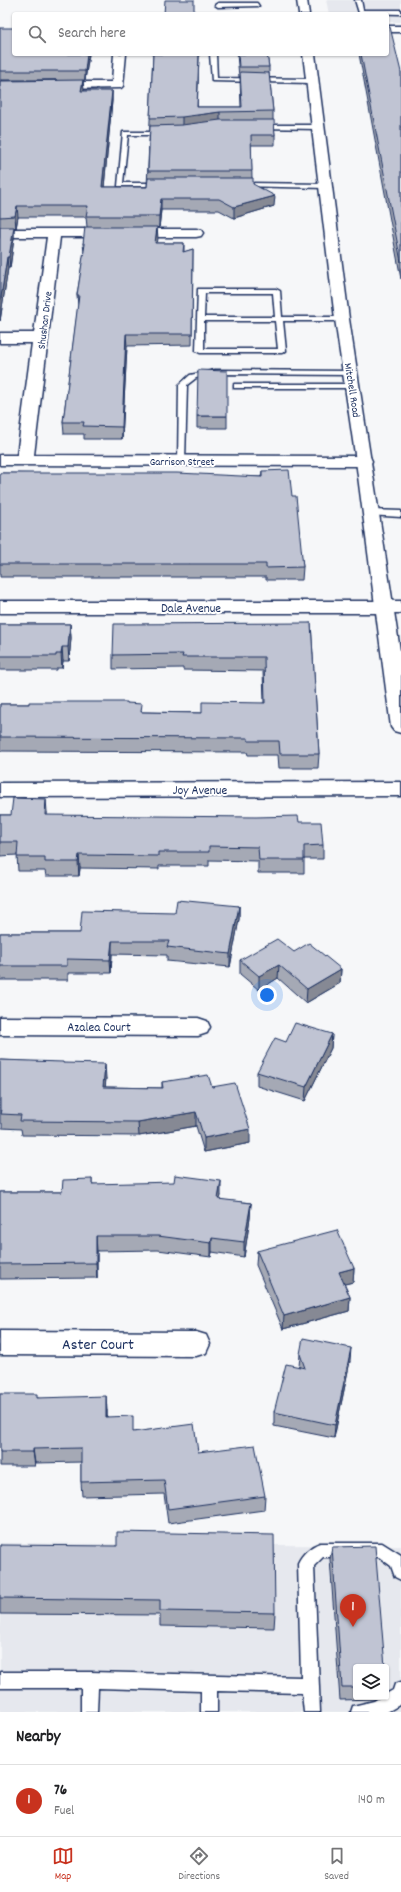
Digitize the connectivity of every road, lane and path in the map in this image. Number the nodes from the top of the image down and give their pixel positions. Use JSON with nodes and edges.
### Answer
{"nodes":[{"id":1,"x":302,"y":0,"type":"edge"},
{"id":2,"x":358,"y":0,"type":"edge"},
{"id":3,"x":218,"y":5,"type":"edge"},
{"id":4,"x":257,"y":5,"type":"dead end"},
{"id":5,"x":304,"y":12,"type":"edge"},
{"id":6,"x":401,"y":12,"type":"edge"},
{"id":7,"x":389,"y":29,"type":"edge"},
{"id":8,"x":401,"y":29,"type":"edge"},
{"id":9,"x":120,"y":56,"type":"edge"},
{"id":10,"x":213,"y":56,"type":"edge"},
{"id":11,"x":309,"y":56,"type":"edge"},
{"id":12,"x":312,"y":81,"type":"junction"},
{"id":13,"x":0,"y":86,"type":"edge"},
{"id":14,"x":250,"y":127,"type":"edge"},
{"id":15,"x":317,"y":127,"type":"junction"},
{"id":16,"x":168,"y":133,"type":"edge"},
{"id":17,"x":168,"y":185,"type":"edge"},
{"id":18,"x":230,"y":185,"type":"edge"},
{"id":19,"x":325,"y":186,"type":"junction"},
{"id":20,"x":0,"y":233,"type":"edge"},
{"id":21,"x":54,"y":233,"type":"junction"},
{"id":22,"x":196,"y":233,"type":"dead end"},
{"id":23,"x":201,"y":319,"type":"junction"},
{"id":24,"x":279,"y":319,"type":"junction"},
{"id":25,"x":342,"y":319,"type":"junction"},
{"id":26,"x":0,"y":338,"type":"edge"},
{"id":27,"x":42,"y":338,"type":"junction"},
{"id":28,"x":351,"y":379,"type":"junction"},
{"id":29,"x":237,"y":386,"type":"dead end"},
{"id":30,"x":0,"y":460,"type":"edge"},
{"id":31,"x":25,"y":460,"type":"junction"},
{"id":32,"x":181,"y":461,"type":"junction"},
{"id":33,"x":364,"y":461,"type":"junction"},
{"id":34,"x":371,"y":513,"type":"junction"},
{"id":35,"x":401,"y":514,"type":"edge"},
{"id":36,"x":0,"y":607,"type":"edge"},
{"id":37,"x":392,"y":607,"type":"edge"},
{"id":38,"x":399,"y":700,"type":"edge"},
{"id":39,"x":401,"y":726,"type":"edge"},
{"id":40,"x":401,"y":789,"type":"edge"},
{"id":41,"x":0,"y":790,"type":"edge"},
{"id":42,"x":0,"y":1026,"type":"edge"},
{"id":43,"x":198,"y":1027,"type":"dead end"},
{"id":44,"x":0,"y":1343,"type":"edge"},
{"id":45,"x":196,"y":1344,"type":"dead end"},
{"id":46,"x":401,"y":1572,"type":"edge"},
{"id":47,"x":0,"y":1680,"type":"edge"},
{"id":48,"x":90,"y":1680,"type":"junction"},
{"id":49,"x":209,"y":1682,"type":"junction"},
{"id":50,"x":310,"y":1684,"type":"junction"},
{"id":51,"x":401,"y":1690,"type":"edge"},
{"id":52,"x":89,"y":1712,"type":"edge"},
{"id":53,"x":209,"y":1712,"type":"edge"},
{"id":54,"x":312,"y":1712,"type":"edge"},
{"id":55,"x":358,"y":1712,"type":"edge"}],
"edges":[{"from":1,"to":5,"type":"street"},
{"from":2,"to":6,"type":"lane"},
{"from":3,"to":4,"type":"lane"},
{"from":7,"to":8,"type":"street"},
{"from":9,"to":13,"type":"street"},
{"from":10,"to":12,"type":"lane"},
{"from":11,"to":12,"type":"street","name":"Mitchell Road"},
{"from":12,"to":15,"type":"street","name":"Mitchell Road"},
{"from":14,"to":15,"type":"lane"},
{"from":15,"to":19,"type":"street","name":"Mitchell Road"},
{"from":16,"to":17,"type":"lane"},
{"from":18,"to":19,"type":"lane"},
{"from":19,"to":25,"type":"street","name":"Mitchell Road"},
{"from":20,"to":21,"type":"street"},
{"from":21,"to":22,"type":"street"},
{"from":21,"to":27,"type":"street","name":"Shushan Drive"},
{"from":23,"to":24,"type":"lane"},
{"from":23,"to":24,"type":"lane"},
{"from":23,"to":24,"type":"lane"},
{"from":24,"to":25,"type":"lane"},
{"from":25,"to":28,"type":"street","name":"Mitchell Road"},
{"from":26,"to":27,"type":"street"},
{"from":27,"to":31,"type":"street","name":"Shushan Drive"},
{"from":28,"to":29,"type":"lane"},
{"from":28,"to":32,"type":"lane"},
{"from":28,"to":33,"type":"street","name":"Mitchell Road"},
{"from":30,"to":31,"type":"street","name":"Garrison Street"},
{"from":31,"to":32,"type":"street","name":"Garrison Street"},
{"from":32,"to":33,"type":"street","name":"Garrison Street"},
{"from":33,"to":34,"type":"street","name":"Mitchell Road"},
{"from":34,"to":35,"type":"lane"},
{"from":34,"to":37,"type":"street","name":"Mitchell Road"},
{"from":36,"to":37,"type":"street","name":"Dale Avenue"},
{"from":37,"to":38,"type":"street","name":"Mitchell Road"},
{"from":38,"to":39,"type":"street","name":"Mitchell Road"},
{"from":40,"to":41,"type":"street","name":"Joy Avenue"},
{"from":42,"to":43,"type":"street","name":"Azalea Court"},
{"from":44,"to":45,"type":"street","name":"Aster Court"},
{"from":46,"to":50,"type":"lane"},
{"from":47,"to":48,"type":"lane"},
{"from":48,"to":49,"type":"lane"},
{"from":48,"to":52,"type":"lane"},
{"from":49,"to":50,"type":"lane"},
{"from":49,"to":53,"type":"lane"},
{"from":50,"to":54,"type":"lane"},
{"from":51,"to":55,"type":"lane"}]}
